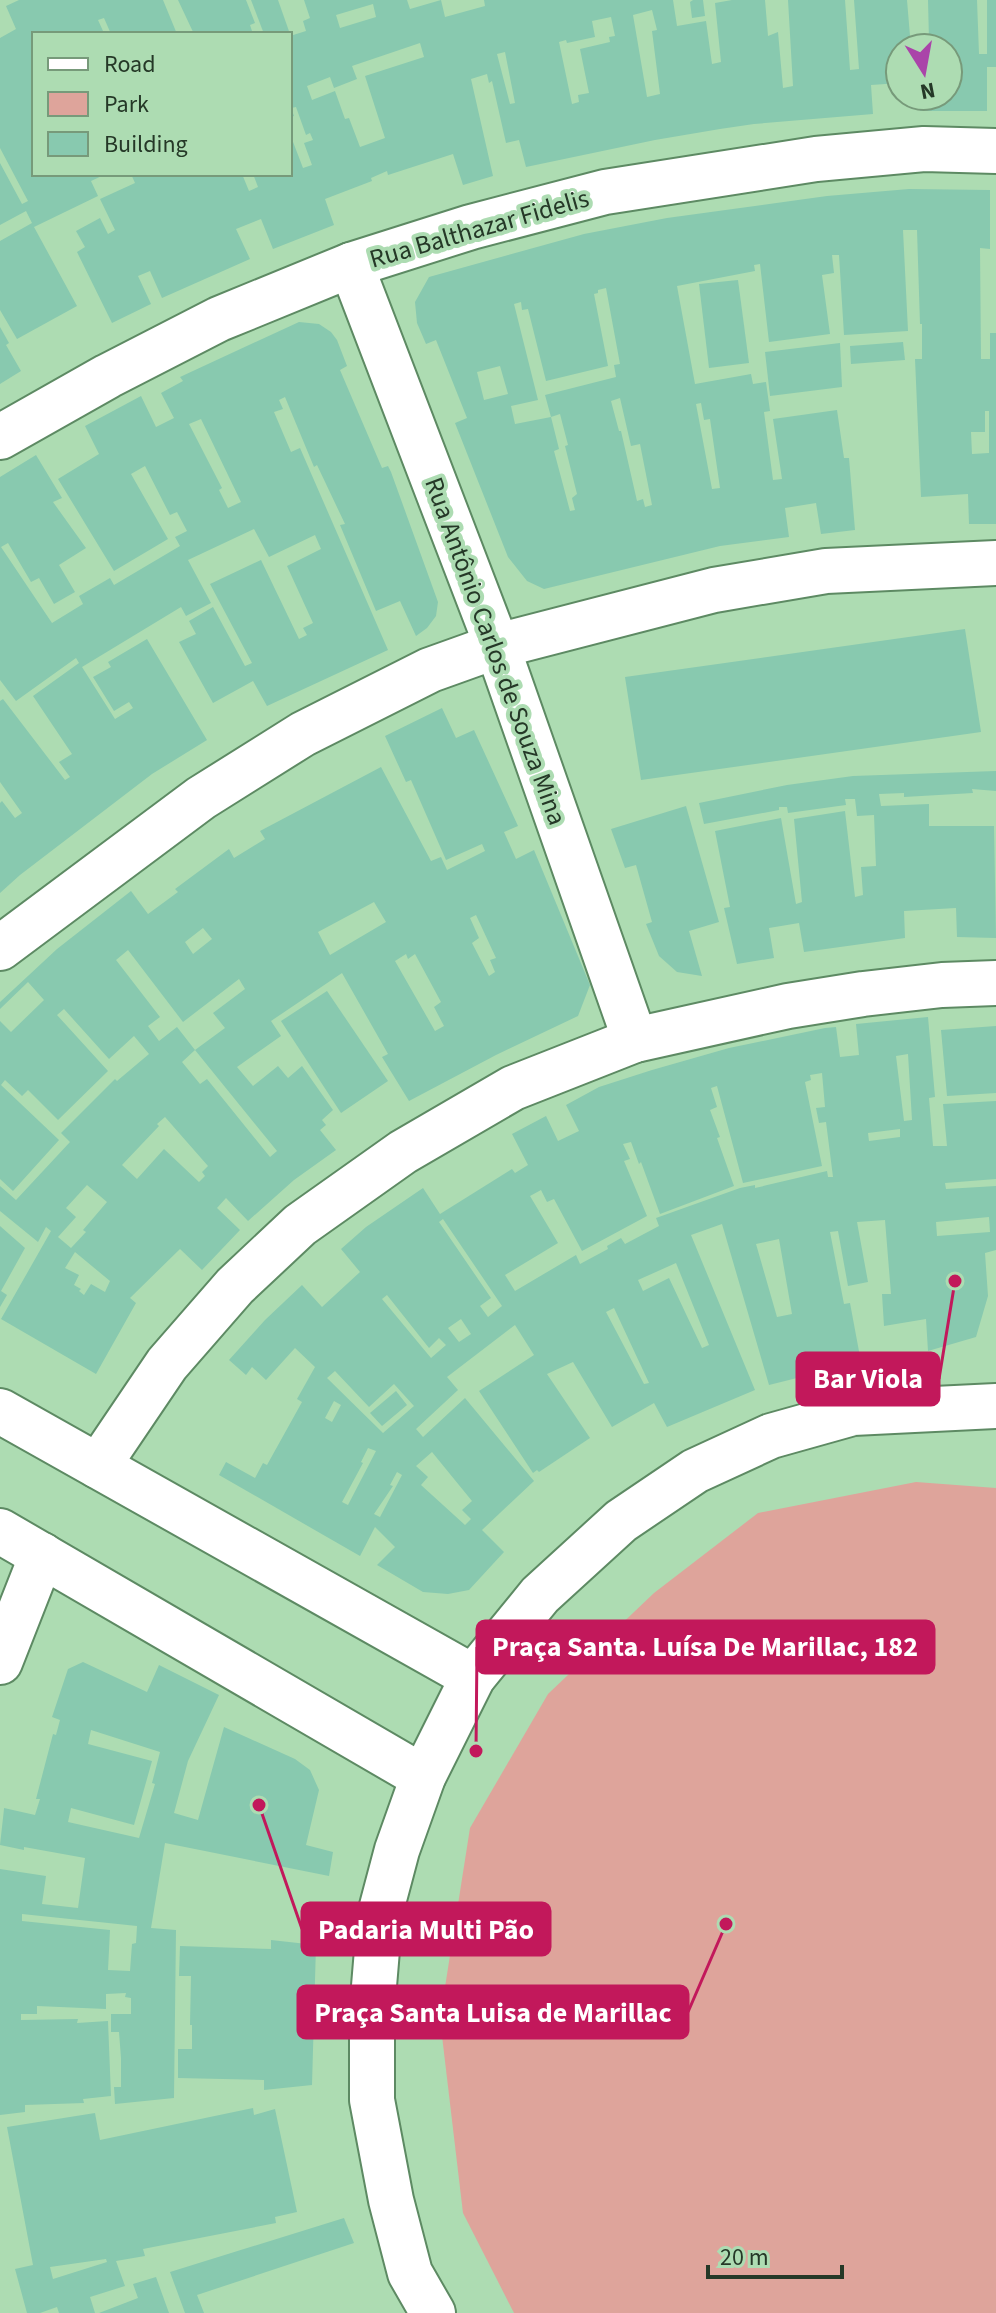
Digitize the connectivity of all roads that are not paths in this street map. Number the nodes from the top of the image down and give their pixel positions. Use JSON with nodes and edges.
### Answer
{"nodes":[{"id":1,"x":996,"y":151,"type":"edge"},
{"id":2,"x":351,"y":265,"type":"junction"},
{"id":3,"x":0,"y":437,"type":"edge"},
{"id":4,"x":996,"y":563,"type":"edge"},
{"id":5,"x":497,"y":646,"type":"junction"},
{"id":6,"x":0,"y":948,"type":"edge"},
{"id":7,"x":996,"y":983,"type":"edge"},
{"id":8,"x":635,"y":1040,"type":"junction"},
{"id":9,"x":996,"y":1406,"type":"edge"},
{"id":10,"x":0,"y":1411,"type":"edge"},
{"id":11,"x":98,"y":1466,"type":"junction"},
{"id":12,"x":0,"y":1531,"type":"edge"},
{"id":13,"x":42,"y":1555,"type":"junction"},
{"id":14,"x":0,"y":1662,"type":"edge"},
{"id":15,"x":473,"y":1677,"type":"junction"},
{"id":16,"x":423,"y":1777,"type":"junction"},
{"id":17,"x":433,"y":2313,"type":"edge"}],
"edges":[{"from":1,"to":2,"type":"street","name":"Rua Balthazar Fidelis"},
{"from":2,"to":3,"type":"street","name":"Rua Balthazar Fidelis"},
{"from":2,"to":5,"type":"street","name":"Rua Antônio Carlos de Souza Mina"},
{"from":4,"to":5,"type":"street"},
{"from":5,"to":6,"type":"street"},
{"from":5,"to":8,"type":"street","name":"Rua Antônio Carlos de Souza Mina"},
{"from":7,"to":8,"type":"street"},
{"from":8,"to":11,"type":"street"},
{"from":9,"to":15,"type":"street"},
{"from":10,"to":11,"type":"street"},
{"from":11,"to":15,"type":"street"},
{"from":12,"to":13,"type":"street"},
{"from":13,"to":14,"type":"street"},
{"from":13,"to":16,"type":"street"},
{"from":15,"to":16,"type":"street"},
{"from":16,"to":17,"type":"street"}]}
